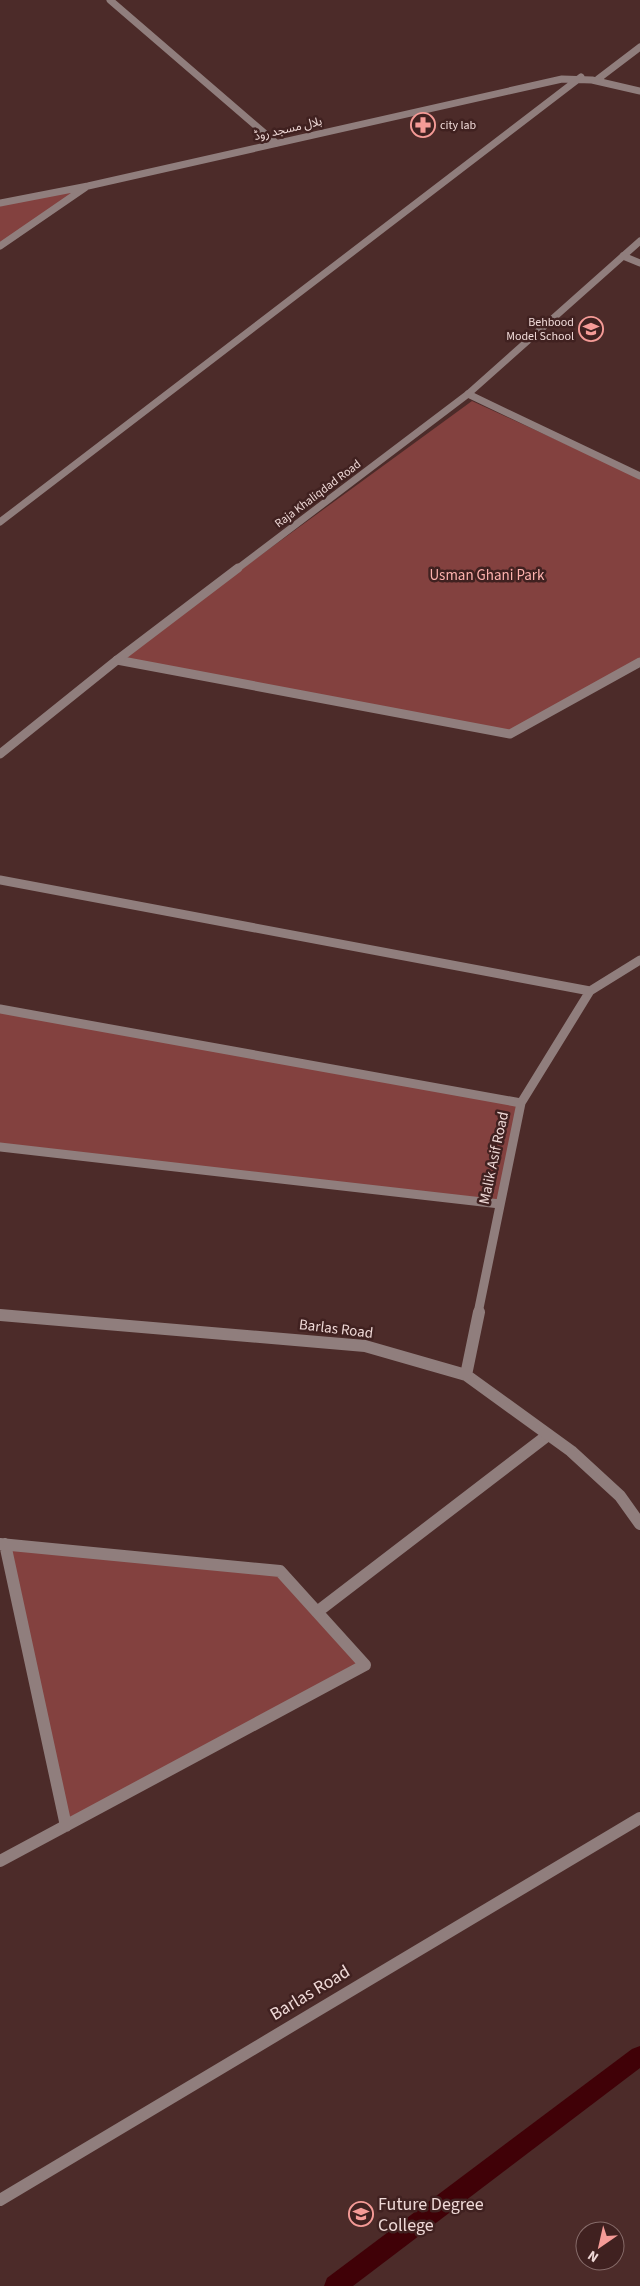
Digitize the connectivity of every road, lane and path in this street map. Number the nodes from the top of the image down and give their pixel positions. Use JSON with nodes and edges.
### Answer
{"nodes":[{"id":1,"x":110,"y":0,"type":"edge"},
{"id":2,"x":640,"y":47,"type":"edge"},
{"id":3,"x":581,"y":77,"type":"junction"},
{"id":4,"x":598,"y":79,"type":"junction"},
{"id":5,"x":640,"y":92,"type":"edge"},
{"id":6,"x":276,"y":143,"type":"junction"},
{"id":7,"x":88,"y":186,"type":"junction"},
{"id":8,"x":0,"y":203,"type":"edge"},
{"id":9,"x":640,"y":241,"type":"edge"},
{"id":10,"x":0,"y":246,"type":"edge"},
{"id":11,"x":623,"y":256,"type":"junction"},
{"id":12,"x":640,"y":263,"type":"edge"},
{"id":13,"x":468,"y":394,"type":"junction"},
{"id":14,"x":640,"y":476,"type":"edge"},
{"id":15,"x":0,"y":522,"type":"edge"},
{"id":16,"x":117,"y":660,"type":"junction"},
{"id":17,"x":640,"y":662,"type":"edge"},
{"id":18,"x":0,"y":754,"type":"edge"},
{"id":19,"x":0,"y":880,"type":"edge"},
{"id":20,"x":640,"y":960,"type":"edge"},
{"id":21,"x":590,"y":992,"type":"junction"},
{"id":22,"x":0,"y":1009,"type":"edge"},
{"id":23,"x":521,"y":1104,"type":"junction"},
{"id":24,"x":0,"y":1148,"type":"edge"},
{"id":25,"x":500,"y":1204,"type":"junction"},
{"id":26,"x":0,"y":1315,"type":"edge"},
{"id":27,"x":466,"y":1375,"type":"junction"},
{"id":28,"x":548,"y":1435,"type":"junction"},
{"id":29,"x":640,"y":1524,"type":"edge"},
{"id":30,"x":3,"y":1544,"type":"edge"},
{"id":31,"x":317,"y":1612,"type":"junction"},
{"id":32,"x":640,"y":1818,"type":"edge"},
{"id":33,"x":66,"y":1826,"type":"junction"},
{"id":34,"x":0,"y":1861,"type":"edge"},
{"id":35,"x":0,"y":2200,"type":"edge"}],
"edges":[{"from":1,"to":6,"type":"street"},
{"from":2,"to":4,"type":"street"},
{"from":3,"to":4,"type":"street","name":"ہلال مسجد روڈ"},
{"from":3,"to":6,"type":"street","name":"ہلال مسجد روڈ"},
{"from":3,"to":15,"type":"street"},
{"from":4,"to":5,"type":"street","name":"ہلال مسجد روڈ"},
{"from":6,"to":7,"type":"street","name":"ہلال مسجد روڈ"},
{"from":7,"to":8,"type":"street","name":"ہلال مسجد روڈ"},
{"from":7,"to":10,"type":"street"},
{"from":9,"to":11,"type":"street","name":"Raja Khaliqdad Road"},
{"from":11,"to":12,"type":"street"},
{"from":11,"to":13,"type":"street","name":"Raja Khaliqdad Road"},
{"from":13,"to":14,"type":"street"},
{"from":13,"to":16,"type":"street","name":"Raja Khaliqdad Road"},
{"from":16,"to":17,"type":"street"},
{"from":16,"to":18,"type":"street","name":"Raja Khaliqdad Road"},
{"from":19,"to":21,"type":"street"},
{"from":20,"to":21,"type":"street","name":"Malik Asif Road"},
{"from":21,"to":23,"type":"street","name":"Malik Asif Road"},
{"from":22,"to":23,"type":"street"},
{"from":23,"to":25,"type":"street","name":"Malik Asif Road"},
{"from":24,"to":25,"type":"street"},
{"from":25,"to":27,"type":"street","name":"Malik Asif Road"},
{"from":26,"to":27,"type":"street","name":"Barlas Road"},
{"from":27,"to":28,"type":"street","name":"Barlas Road"},
{"from":28,"to":29,"type":"street","name":"Barlas Road"},
{"from":28,"to":31,"type":"street"},
{"from":30,"to":31,"type":"street"},
{"from":30,"to":33,"type":"street"},
{"from":31,"to":33,"type":"street"},
{"from":32,"to":35,"type":"street","name":"Barlas Road"},
{"from":33,"to":34,"type":"street"}]}
